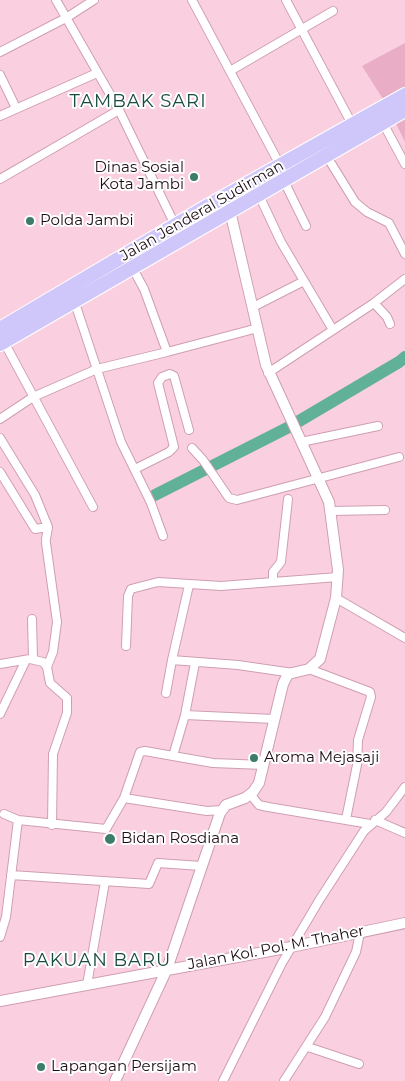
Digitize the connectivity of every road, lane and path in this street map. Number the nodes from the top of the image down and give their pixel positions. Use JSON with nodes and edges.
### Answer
{"nodes":[{"id":1,"x":56,"y":0,"type":"edge"},
{"id":2,"x":94,"y":0,"type":"edge"},
{"id":3,"x":192,"y":0,"type":"edge"},
{"id":4,"x":286,"y":0,"type":"edge"},
{"id":5,"x":333,"y":11,"type":"dead end"},
{"id":6,"x":66,"y":18,"type":"junction"},
{"id":7,"x":302,"y":30,"type":"junction"},
{"id":8,"x":1,"y":50,"type":"edge"},
{"id":9,"x":230,"y":71,"type":"junction"},
{"id":10,"x":97,"y":73,"type":"junction"},
{"id":11,"x":0,"y":75,"type":"edge"},
{"id":12,"x":405,"y":95,"type":"edge"},
{"id":13,"x":16,"y":108,"type":"junction"},
{"id":14,"x":119,"y":110,"type":"junction"},
{"id":15,"x":405,"y":110,"type":"edge"},
{"id":16,"x":0,"y":116,"type":"edge"},
{"id":17,"x":383,"y":123,"type":"junction"},
{"id":18,"x":353,"y":126,"type":"junction"},
{"id":19,"x":326,"y":155,"type":"junction"},
{"id":20,"x":405,"y":164,"type":"edge"},
{"id":21,"x":282,"y":172,"type":"junction"},
{"id":22,"x":0,"y":179,"type":"edge"},
{"id":23,"x":258,"y":193,"type":"junction"},
{"id":24,"x":230,"y":211,"type":"junction"},
{"id":25,"x":175,"y":225,"type":"junction"},
{"id":26,"x":306,"y":226,"type":"dead end"},
{"id":27,"x":147,"y":250,"type":"junction"},
{"id":28,"x":405,"y":254,"type":"edge"},
{"id":29,"x":132,"y":267,"type":"junction"},
{"id":30,"x":405,"y":279,"type":"edge"},
{"id":31,"x":304,"y":281,"type":"junction"},
{"id":32,"x":64,"y":300,"type":"junction"},
{"id":33,"x":374,"y":303,"type":"junction"},
{"id":34,"x":253,"y":307,"type":"junction"},
{"id":35,"x":390,"y":324,"type":"dead end"},
{"id":36,"x":258,"y":328,"type":"junction"},
{"id":37,"x":333,"y":330,"type":"junction"},
{"id":38,"x":1,"y":338,"type":"edge"},
{"id":39,"x":167,"y":352,"type":"junction"},
{"id":40,"x":97,"y":369,"type":"junction"},
{"id":41,"x":268,"y":373,"type":"junction"},
{"id":42,"x":33,"y":397,"type":"junction"},
{"id":43,"x":0,"y":419,"type":"edge"},
{"id":44,"x":378,"y":426,"type":"dead end"},
{"id":45,"x":189,"y":430,"type":"dead end"},
{"id":46,"x":0,"y":438,"type":"edge"},
{"id":47,"x":301,"y":442,"type":"junction"},
{"id":48,"x":192,"y":448,"type":"dead end"},
{"id":49,"x":399,"y":457,"type":"dead end"},
{"id":50,"x":135,"y":469,"type":"junction"},
{"id":51,"x":0,"y":472,"type":"edge"},
{"id":52,"x":317,"y":479,"type":"junction"},
{"id":53,"x":288,"y":499,"type":"dead end"},
{"id":54,"x":94,"y":507,"type":"dead end"},
{"id":55,"x":385,"y":510,"type":"dead end"},
{"id":56,"x":331,"y":511,"type":"junction"},
{"id":57,"x":48,"y":527,"type":"junction"},
{"id":58,"x":163,"y":536,"type":"dead end"},
{"id":59,"x":338,"y":577,"type":"junction"},
{"id":60,"x":273,"y":582,"type":"junction"},
{"id":61,"x":190,"y":584,"type":"junction"},
{"id":62,"x":336,"y":598,"type":"junction"},
{"id":63,"x":32,"y":619,"type":"dead end"},
{"id":64,"x":405,"y":638,"type":"edge"},
{"id":65,"x":126,"y":646,"type":"dead end"},
{"id":66,"x":30,"y":660,"type":"junction"},
{"id":67,"x":172,"y":660,"type":"junction"},
{"id":68,"x":195,"y":663,"type":"junction"},
{"id":69,"x":0,"y":664,"type":"edge"},
{"id":70,"x":47,"y":667,"type":"junction"},
{"id":71,"x":309,"y":669,"type":"junction"},
{"id":72,"x":293,"y":673,"type":"junction"},
{"id":73,"x":166,"y":693,"type":"dead end"},
{"id":74,"x":0,"y":714,"type":"edge"},
{"id":75,"x":185,"y":715,"type":"junction"},
{"id":76,"x":274,"y":719,"type":"junction"},
{"id":77,"x":173,"y":756,"type":"junction"},
{"id":78,"x":264,"y":765,"type":"junction"},
{"id":79,"x":405,"y":788,"type":"edge"},
{"id":80,"x":250,"y":794,"type":"junction"},
{"id":81,"x":124,"y":798,"type":"junction"},
{"id":82,"x":222,"y":810,"type":"junction"},
{"id":83,"x":4,"y":814,"type":"dead end"},
{"id":84,"x":346,"y":819,"type":"junction"},
{"id":85,"x":18,"y":820,"type":"junction"},
{"id":86,"x":373,"y":822,"type":"junction"},
{"id":87,"x":52,"y":825,"type":"junction"},
{"id":88,"x":405,"y":833,"type":"edge"},
{"id":89,"x":201,"y":866,"type":"junction"},
{"id":90,"x":10,"y":875,"type":"junction"},
{"id":91,"x":105,"y":882,"type":"junction"},
{"id":92,"x":405,"y":923,"type":"edge"},
{"id":93,"x":360,"y":933,"type":"junction"},
{"id":94,"x":0,"y":937,"type":"edge"},
{"id":95,"x":291,"y":947,"type":"junction"},
{"id":96,"x":166,"y":969,"type":"junction"},
{"id":97,"x":87,"y":985,"type":"junction"},
{"id":98,"x":0,"y":1001,"type":"edge"},
{"id":99,"x":308,"y":1047,"type":"junction"},
{"id":100,"x":359,"y":1064,"type":"dead end"},
{"id":101,"x":115,"y":1081,"type":"edge"},
{"id":102,"x":223,"y":1081,"type":"edge"},
{"id":103,"x":284,"y":1081,"type":"edge"}],
"edges":[{"from":1,"to":6,"type":"street"},
{"from":2,"to":6,"type":"street"},
{"from":3,"to":9,"type":"street"},
{"from":4,"to":7,"type":"street"},
{"from":5,"to":7,"type":"street"},
{"from":6,"to":8,"type":"street"},
{"from":6,"to":10,"type":"street"},
{"from":7,"to":9,"type":"street"},
{"from":7,"to":18,"type":"street"},
{"from":9,"to":21,"type":"street"},
{"from":10,"to":13,"type":"street"},
{"from":10,"to":14,"type":"street"},
{"from":11,"to":13,"type":"street"},
{"from":12,"to":18,"type":"highway","name":"Jalan Jenderal Sudirman"},
{"from":13,"to":16,"type":"street"},
{"from":14,"to":22,"type":"street"},
{"from":14,"to":25,"type":"street"},
{"from":15,"to":17,"type":"highway","name":"Jalan Jenderal Sudirman"},
{"from":17,"to":19,"type":"highway","name":"Jalan Jenderal Sudirman"},
{"from":17,"to":20,"type":"street"},
{"from":18,"to":21,"type":"highway","name":"Jalan Jenderal Sudirman"},
{"from":19,"to":21,"type":"highway","name":"Jalan Jenderal Sudirman"},
{"from":19,"to":28,"type":"street"},
{"from":21,"to":23,"type":"highway","name":"Jalan Jenderal Sudirman"},
{"from":21,"to":25,"type":"highway","name":"Jalan Jenderal Sudirman"},
{"from":21,"to":26,"type":"street"},
{"from":23,"to":24,"type":"highway","name":"Jalan Jenderal Sudirman"},
{"from":23,"to":31,"type":"street"},
{"from":24,"to":27,"type":"highway","name":"Jalan Jenderal Sudirman"},
{"from":24,"to":34,"type":"street"},
{"from":25,"to":27,"type":"highway","name":"Jalan Jenderal Sudirman"},
{"from":27,"to":29,"type":"highway","name":"Jalan Jenderal Sudirman"},
{"from":27,"to":32,"type":"highway","name":"Jalan Jenderal Sudirman"},
{"from":29,"to":32,"type":"highway","name":"Jalan Jenderal Sudirman"},
{"from":29,"to":39,"type":"street"},
{"from":30,"to":33,"type":"street"},
{"from":31,"to":34,"type":"street"},
{"from":31,"to":37,"type":"street"},
{"from":32,"to":38,"type":"highway","name":"Jalan Jenderal Sudirman"},
{"from":32,"to":40,"type":"street"},
{"from":33,"to":35,"type":"street"},
{"from":33,"to":37,"type":"street"},
{"from":34,"to":36,"type":"street"},
{"from":36,"to":39,"type":"street"},
{"from":36,"to":41,"type":"street"},
{"from":37,"to":41,"type":"street"},
{"from":38,"to":42,"type":"street"},
{"from":39,"to":40,"type":"street"},
{"from":40,"to":42,"type":"street"},
{"from":40,"to":50,"type":"street"},
{"from":41,"to":47,"type":"street"},
{"from":42,"to":43,"type":"street"},
{"from":42,"to":54,"type":"street"},
{"from":44,"to":47,"type":"street"},
{"from":45,"to":50,"type":"street"},
{"from":46,"to":57,"type":"street"},
{"from":47,"to":52,"type":"street"},
{"from":48,"to":52,"type":"street"},
{"from":49,"to":52,"type":"street"},
{"from":50,"to":58,"type":"street"},
{"from":51,"to":57,"type":"street"},
{"from":52,"to":56,"type":"street"},
{"from":53,"to":60,"type":"street"},
{"from":55,"to":56,"type":"street"},
{"from":56,"to":59,"type":"street"},
{"from":57,"to":70,"type":"street"},
{"from":59,"to":60,"type":"street"},
{"from":59,"to":62,"type":"street"},
{"from":60,"to":61,"type":"street"},
{"from":61,"to":65,"type":"street"},
{"from":61,"to":67,"type":"street"},
{"from":62,"to":64,"type":"street"},
{"from":62,"to":71,"type":"street"},
{"from":63,"to":66,"type":"street"},
{"from":66,"to":69,"type":"street"},
{"from":66,"to":70,"type":"street"},
{"from":66,"to":74,"type":"street"},
{"from":67,"to":68,"type":"street"},
{"from":67,"to":73,"type":"street"},
{"from":68,"to":72,"type":"street"},
{"from":68,"to":75,"type":"street"},
{"from":70,"to":87,"type":"street"},
{"from":71,"to":72,"type":"street"},
{"from":71,"to":84,"type":"street"},
{"from":72,"to":76,"type":"street"},
{"from":75,"to":76,"type":"street"},
{"from":75,"to":77,"type":"street"},
{"from":76,"to":78,"type":"street"},
{"from":77,"to":78,"type":"street"},
{"from":77,"to":81,"type":"street"},
{"from":78,"to":80,"type":"street"},
{"from":79,"to":86,"type":"street"},
{"from":80,"to":82,"type":"street"},
{"from":80,"to":84,"type":"street"},
{"from":81,"to":82,"type":"street"},
{"from":81,"to":87,"type":"street"},
{"from":82,"to":89,"type":"street"},
{"from":83,"to":85,"type":"street"},
{"from":84,"to":86,"type":"street"},
{"from":85,"to":87,"type":"street"},
{"from":85,"to":90,"type":"street"},
{"from":86,"to":88,"type":"street"},
{"from":86,"to":95,"type":"street"},
{"from":89,"to":91,"type":"street"},
{"from":89,"to":96,"type":"street"},
{"from":90,"to":91,"type":"street"},
{"from":90,"to":94,"type":"street"},
{"from":91,"to":97,"type":"street"},
{"from":92,"to":93,"type":"street","name":"Jalan Kol. Pol. M. Thaher"},
{"from":93,"to":95,"type":"street","name":"Jalan Kol. Pol. M. Thaher"},
{"from":93,"to":99,"type":"street"},
{"from":95,"to":96,"type":"street","name":"Jalan Kol. Pol. M. Thaher"},
{"from":95,"to":102,"type":"street"},
{"from":96,"to":97,"type":"street","name":"Jalan Kol. Pol. M. Thaher"},
{"from":96,"to":101,"type":"street"},
{"from":97,"to":98,"type":"street","name":"Jalan Kol. Pol. M. Thaher"},
{"from":99,"to":100,"type":"street"},
{"from":99,"to":103,"type":"street"}]}
